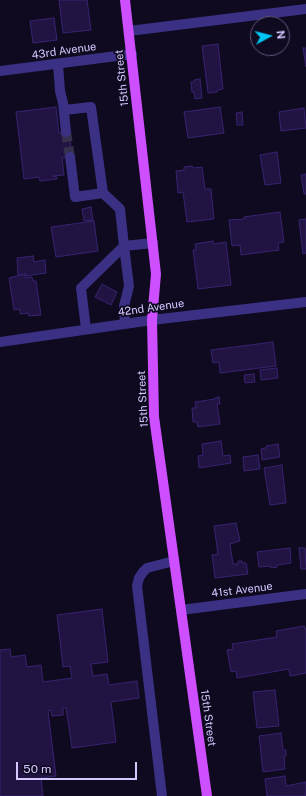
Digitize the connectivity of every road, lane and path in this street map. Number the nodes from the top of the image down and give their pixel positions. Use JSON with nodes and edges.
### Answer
{"nodes":[{"id":1,"x":125,"y":0,"type":"edge"},
{"id":2,"x":306,"y":9,"type":"edge"},
{"id":3,"x":129,"y":31,"type":"junction"},
{"id":4,"x":132,"y":54,"type":"junction"},
{"id":5,"x":58,"y":64,"type":"junction"},
{"id":6,"x":0,"y":71,"type":"edge"},
{"id":7,"x":64,"y":110,"type":"junction"},
{"id":8,"x":66,"y":132,"type":"tunnel mouth"},
{"id":9,"x":70,"y":157,"type":"tunnel mouth"},
{"id":10,"x":103,"y":193,"type":"junction"},
{"id":11,"x":152,"y":243,"type":"junction"},
{"id":12,"x":124,"y":246,"type":"junction"},
{"id":13,"x":306,"y":302,"type":"edge"},
{"id":14,"x":152,"y":320,"type":"junction"},
{"id":15,"x":125,"y":324,"type":"junction"},
{"id":16,"x":86,"y":330,"type":"junction"},
{"id":17,"x":0,"y":342,"type":"edge"},
{"id":18,"x":174,"y":561,"type":"junction"},
{"id":19,"x":306,"y":594,"type":"edge"},
{"id":20,"x":181,"y":610,"type":"junction"},
{"id":21,"x":162,"y":796,"type":"edge"},
{"id":22,"x":207,"y":796,"type":"edge"}],
"edges":[{"from":1,"to":3,"type":"main road","name":"15th Street"},
{"from":2,"to":3,"type":"street"},
{"from":3,"to":4,"type":"main road","name":"15th Street"},
{"from":4,"to":5,"type":"street","name":"43rd Avenue"},
{"from":4,"to":11,"type":"main road","name":"15th Street"},
{"from":5,"to":6,"type":"street","name":"43rd Avenue"},
{"from":5,"to":7,"type":"street"},
{"from":7,"to":8,"type":"street"},
{"from":7,"to":10,"type":"street"},
{"from":9,"to":10,"type":"street"},
{"from":10,"to":12,"type":"street"},
{"from":11,"to":12,"type":"street"},
{"from":11,"to":14,"type":"main road","name":"15th Street"},
{"from":12,"to":15,"type":"street"},
{"from":12,"to":16,"type":"street"},
{"from":13,"to":14,"type":"street","name":"42nd Avenue"},
{"from":14,"to":15,"type":"street","name":"42nd Avenue"},
{"from":14,"to":18,"type":"main road","name":"15th Street"},
{"from":15,"to":16,"type":"street","name":"42nd Avenue"},
{"from":16,"to":17,"type":"street","name":"42nd Avenue"},
{"from":18,"to":20,"type":"main road","name":"15th Street"},
{"from":18,"to":21,"type":"street"},
{"from":19,"to":20,"type":"street","name":"41st Avenue"},
{"from":20,"to":22,"type":"main road","name":"15th Street"}]}
